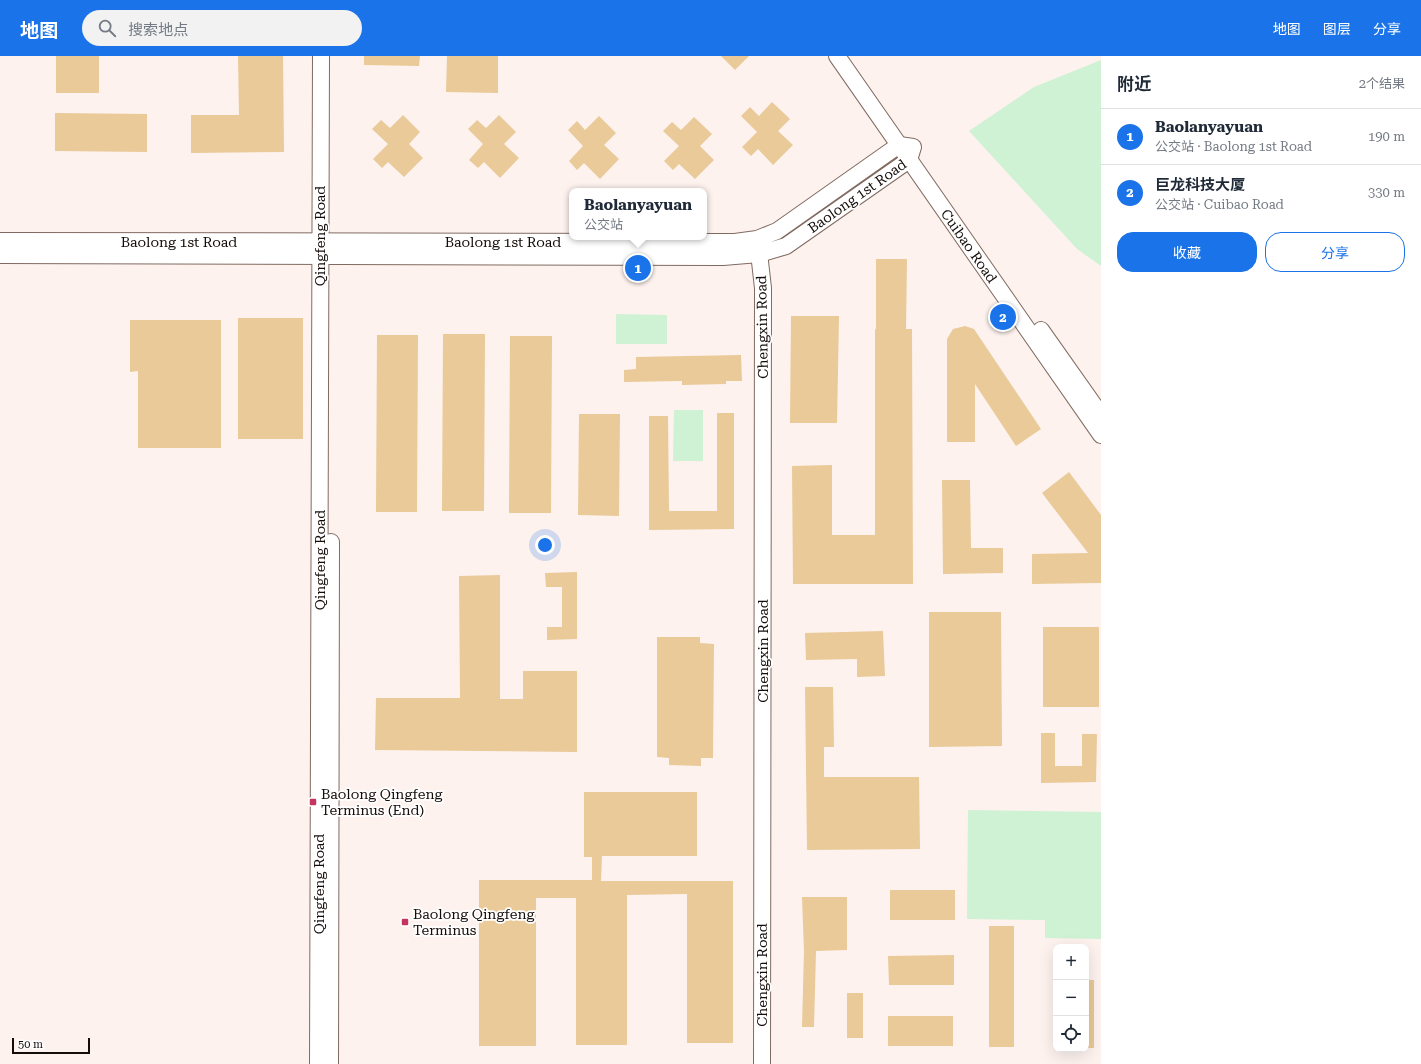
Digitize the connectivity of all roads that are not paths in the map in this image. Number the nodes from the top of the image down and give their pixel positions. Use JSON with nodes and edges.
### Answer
{"nodes":[{"id":1,"x":321,"y":56,"type":"edge"},
{"id":2,"x":332,"y":56,"type":"edge"},
{"id":3,"x":837,"y":56,"type":"edge"},
{"id":4,"x":850,"y":56,"type":"edge"},
{"id":5,"x":907,"y":151,"type":"junction"},
{"id":6,"x":0,"y":241,"type":"edge"},
{"id":7,"x":758,"y":247,"type":"junction"},
{"id":8,"x":326,"y":249,"type":"junction"},
{"id":9,"x":0,"y":256,"type":"edge"},
{"id":10,"x":1101,"y":415,"type":"edge"},
{"id":11,"x":1101,"y":435,"type":"edge"},
{"id":12,"x":318,"y":1064,"type":"edge"},
{"id":13,"x":330,"y":1064,"type":"edge"},
{"id":14,"x":762,"y":1064,"type":"edge"}],
"edges":[{"from":1,"to":8,"type":"street","name":"Qingfeng Road"},
{"from":2,"to":8,"type":"street","name":"Qingfeng Road"},
{"from":3,"to":5,"type":"street","name":"Cuibao Road"},
{"from":4,"to":5,"type":"street","name":"Cuibao Road"},
{"from":5,"to":7,"type":"street","name":"Baolong 1st Road"},
{"from":5,"to":10,"type":"street","name":"Cuibao Road"},
{"from":5,"to":11,"type":"street","name":"Cuibao Road"},
{"from":6,"to":8,"type":"street","name":"Baolong 1st Road"},
{"from":7,"to":8,"type":"street","name":"Baolong 1st Road"},
{"from":7,"to":14,"type":"street","name":"Chengxin Road"},
{"from":8,"to":9,"type":"street","name":"Baolong 1st Road"},
{"from":8,"to":12,"type":"street","name":"Qingfeng Road"},
{"from":8,"to":13,"type":"street","name":"Qingfeng Road"}]}
